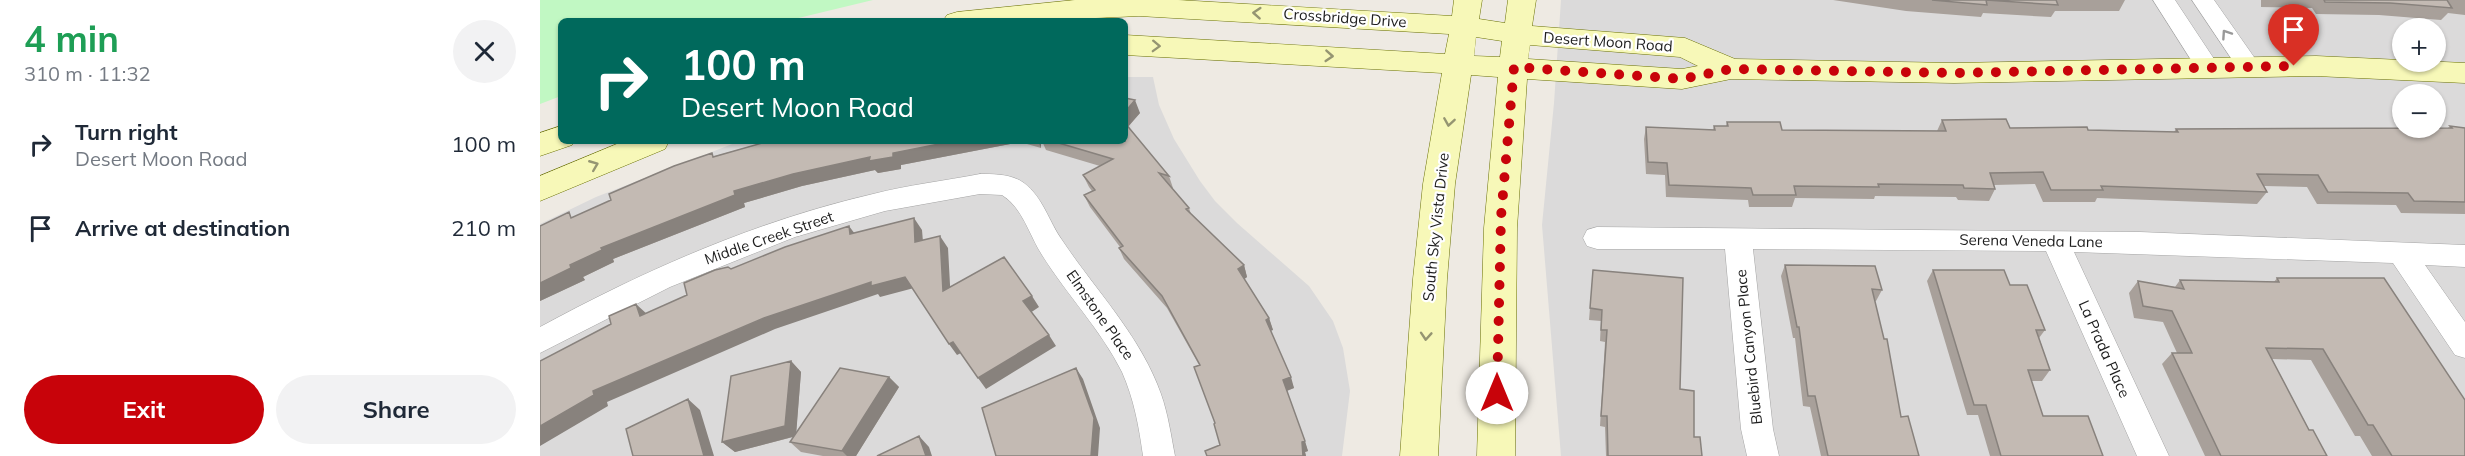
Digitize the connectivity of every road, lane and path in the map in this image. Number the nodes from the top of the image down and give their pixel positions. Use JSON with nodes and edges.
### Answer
{"nodes":[{"id":1,"x":1522,"y":0,"type":"edge"},
{"id":2,"x":2164,"y":0,"type":"edge"},
{"id":3,"x":2203,"y":0,"type":"edge"},
{"id":4,"x":1465,"y":13,"type":"edge"},
{"id":5,"x":982,"y":18,"type":"edge"},
{"id":6,"x":1517,"y":35,"type":"junction"},
{"id":7,"x":1128,"y":45,"type":"edge"},
{"id":8,"x":1457,"y":64,"type":"junction"},
{"id":9,"x":1514,"y":67,"type":"junction"},
{"id":10,"x":2249,"y":67,"type":"junction"},
{"id":11,"x":2208,"y":68,"type":"junction"},
{"id":12,"x":1731,"y":69,"type":"junction"},
{"id":13,"x":2465,"y":73,"type":"edge"},
{"id":14,"x":558,"y":137,"type":"edge"},
{"id":15,"x":647,"y":144,"type":"edge"},
{"id":16,"x":540,"y":145,"type":"edge"},
{"id":17,"x":1013,"y":188,"type":"joint"},
{"id":18,"x":540,"y":189,"type":"edge"},
{"id":19,"x":1597,"y":238,"type":"dead end"},
{"id":20,"x":1738,"y":238,"type":"junction"},
{"id":21,"x":2055,"y":241,"type":"junction"},
{"id":22,"x":2401,"y":252,"type":"junction"},
{"id":23,"x":2465,"y":256,"type":"edge"},
{"id":24,"x":540,"y":340,"type":"edge"},
{"id":25,"x":2465,"y":346,"type":"edge"},
{"id":26,"x":1159,"y":456,"type":"edge"},
{"id":27,"x":1419,"y":456,"type":"edge"},
{"id":28,"x":1496,"y":456,"type":"edge"},
{"id":29,"x":1763,"y":456,"type":"edge"},
{"id":30,"x":2153,"y":456,"type":"edge"}],
"edges":[{"from":1,"to":6,"type":"street"},
{"from":2,"to":11,"type":"street"},
{"from":10,"to":3,"type":"street","one_way":true},
{"from":4,"to":5,"type":"street","name":"Crossbridge Drive","one_way":true},
{"from":4,"to":6,"type":"street","name":"Crossbridge Drive"},
{"from":4,"to":8,"type":"street","name":"South Sky Vista Drive"},
{"from":6,"to":9,"type":"street"},
{"from":6,"to":12,"type":"street","name":"Desert Moon Road"},
{"from":7,"to":8,"type":"street","one_way":true},
{"from":8,"to":9,"type":"street"},
{"from":8,"to":27,"type":"street","name":"South Sky Vista Drive","one_way":true},
{"from":9,"to":12,"type":"street","name":"Desert Moon Road"},
{"from":9,"to":28,"type":"street"},
{"from":10,"to":11,"type":"street","name":"Desert Moon Road"},
{"from":10,"to":13,"type":"street","name":"Desert Moon Road"},
{"from":11,"to":12,"type":"street","name":"Desert Moon Road"},
{"from":14,"to":16,"type":"street"},
{"from":18,"to":15,"type":"street","one_way":true},
{"from":17,"to":24,"type":"street","name":"Middle Creek Street"},
{"from":17,"to":26,"type":"street","name":"Elmstone Place"},
{"from":19,"to":20,"type":"street","name":"Serena Veneda Lane"},
{"from":20,"to":21,"type":"street","name":"Serena Veneda Lane"},
{"from":20,"to":29,"type":"street","name":"Bluebird Canyon Place"},
{"from":21,"to":22,"type":"street","name":"Serena Veneda Lane"},
{"from":21,"to":30,"type":"street","name":"La Prada Place"},
{"from":22,"to":23,"type":"street","name":"Serena Veneda Lane"},
{"from":22,"to":25,"type":"street"}]}
